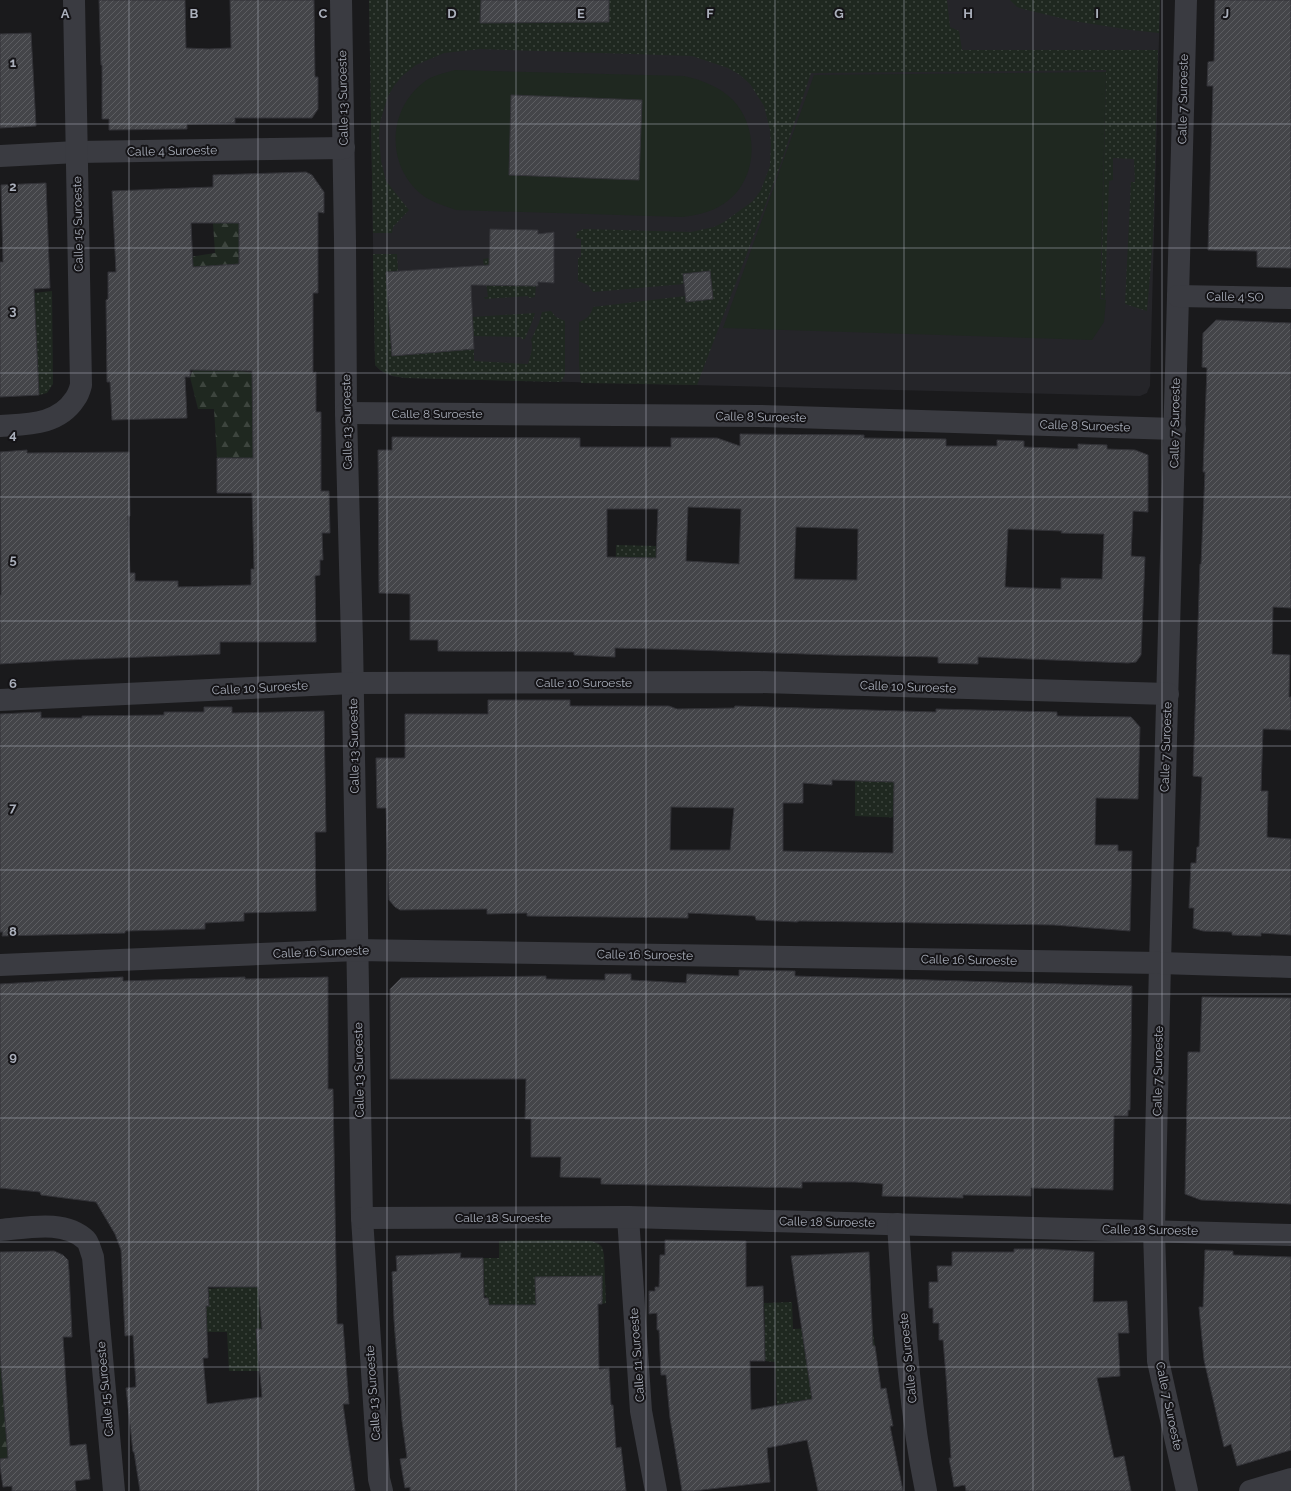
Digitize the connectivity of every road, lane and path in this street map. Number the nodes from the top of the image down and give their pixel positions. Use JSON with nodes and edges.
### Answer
{"nodes":[{"id":1,"x":74,"y":0,"type":"edge"},
{"id":2,"x":341,"y":0,"type":"edge"},
{"id":3,"x":1186,"y":0,"type":"edge"},
{"id":4,"x":344,"y":148,"type":"junction"},
{"id":5,"x":77,"y":152,"type":"junction"},
{"id":6,"x":0,"y":156,"type":"edge"},
{"id":7,"x":1178,"y":296,"type":"junction"},
{"id":8,"x":1291,"y":298,"type":"edge"},
{"id":9,"x":346,"y":413,"type":"junction"},
{"id":10,"x":0,"y":426,"type":"edge"},
{"id":11,"x":1175,"y":429,"type":"junction"},
{"id":12,"x":353,"y":683,"type":"junction"},
{"id":13,"x":1168,"y":694,"type":"junction"},
{"id":14,"x":0,"y":700,"type":"edge"},
{"id":15,"x":357,"y":950,"type":"junction"},
{"id":16,"x":1160,"y":963,"type":"junction"},
{"id":17,"x":0,"y":965,"type":"edge"},
{"id":18,"x":1291,"y":968,"type":"edge"},
{"id":19,"x":628,"y":1217,"type":"junction"},
{"id":20,"x":362,"y":1218,"type":"junction"},
{"id":21,"x":898,"y":1224,"type":"junction"},
{"id":22,"x":0,"y":1230,"type":"edge"},
{"id":23,"x":1154,"y":1231,"type":"junction"},
{"id":24,"x":1291,"y":1235,"type":"edge"},
{"id":25,"x":1291,"y":1479,"type":"edge"},
{"id":26,"x":114,"y":1491,"type":"edge"},
{"id":27,"x":382,"y":1491,"type":"edge"},
{"id":28,"x":656,"y":1491,"type":"edge"},
{"id":29,"x":926,"y":1491,"type":"edge"},
{"id":30,"x":1187,"y":1491,"type":"edge"},
{"id":31,"x":1250,"y":1491,"type":"edge"}],
"edges":[{"from":1,"to":5,"type":"street","name":"Calle 15 Suroeste"},
{"from":2,"to":4,"type":"street","name":"Calle 13 Suroeste"},
{"from":3,"to":7,"type":"street","name":"Calle 7 Suroeste"},
{"from":4,"to":5,"type":"street","name":"Calle 4 Suroeste"},
{"from":4,"to":9,"type":"street","name":"Calle 13 Suroeste"},
{"from":5,"to":6,"type":"street","name":"Calle 4 Suroeste"},
{"from":5,"to":10,"type":"street","name":"Calle 15 Suroeste"},
{"from":7,"to":8,"type":"street","name":"Calle 4 SO"},
{"from":7,"to":11,"type":"street","name":"Calle 7 Suroeste"},
{"from":9,"to":11,"type":"street","name":"Calle 8 Suroeste"},
{"from":9,"to":12,"type":"street","name":"Calle 13 Suroeste"},
{"from":11,"to":13,"type":"street","name":"Calle 7 Suroeste"},
{"from":12,"to":13,"type":"street","name":"Calle 10 Suroeste"},
{"from":12,"to":14,"type":"street","name":"Calle 10 Suroeste"},
{"from":12,"to":15,"type":"street","name":"Calle 13 Suroeste"},
{"from":13,"to":16,"type":"street","name":"Calle 7 Suroeste"},
{"from":15,"to":16,"type":"street","name":"Calle 16 Suroeste"},
{"from":15,"to":17,"type":"street","name":"Calle 16 Suroeste"},
{"from":15,"to":20,"type":"street","name":"Calle 13 Suroeste"},
{"from":16,"to":18,"type":"street","name":"Calle 16 Suroeste"},
{"from":16,"to":23,"type":"street","name":"Calle 7 Suroeste"},
{"from":19,"to":20,"type":"street","name":"Calle 18 Suroeste"},
{"from":19,"to":21,"type":"street","name":"Calle 18 Suroeste"},
{"from":19,"to":28,"type":"street","name":"Calle 11 Suroeste"},
{"from":20,"to":27,"type":"street","name":"Calle 13 Suroeste"},
{"from":21,"to":23,"type":"street","name":"Calle 18 Suroeste"},
{"from":21,"to":29,"type":"street","name":"Calle 9 Suroeste"},
{"from":22,"to":26,"type":"street","name":"Calle 15 Suroeste"},
{"from":23,"to":24,"type":"street","name":"Calle 18 Suroeste"},
{"from":23,"to":30,"type":"street","name":"Calle 7 Suroeste"},
{"from":25,"to":31,"type":"street"}]}
